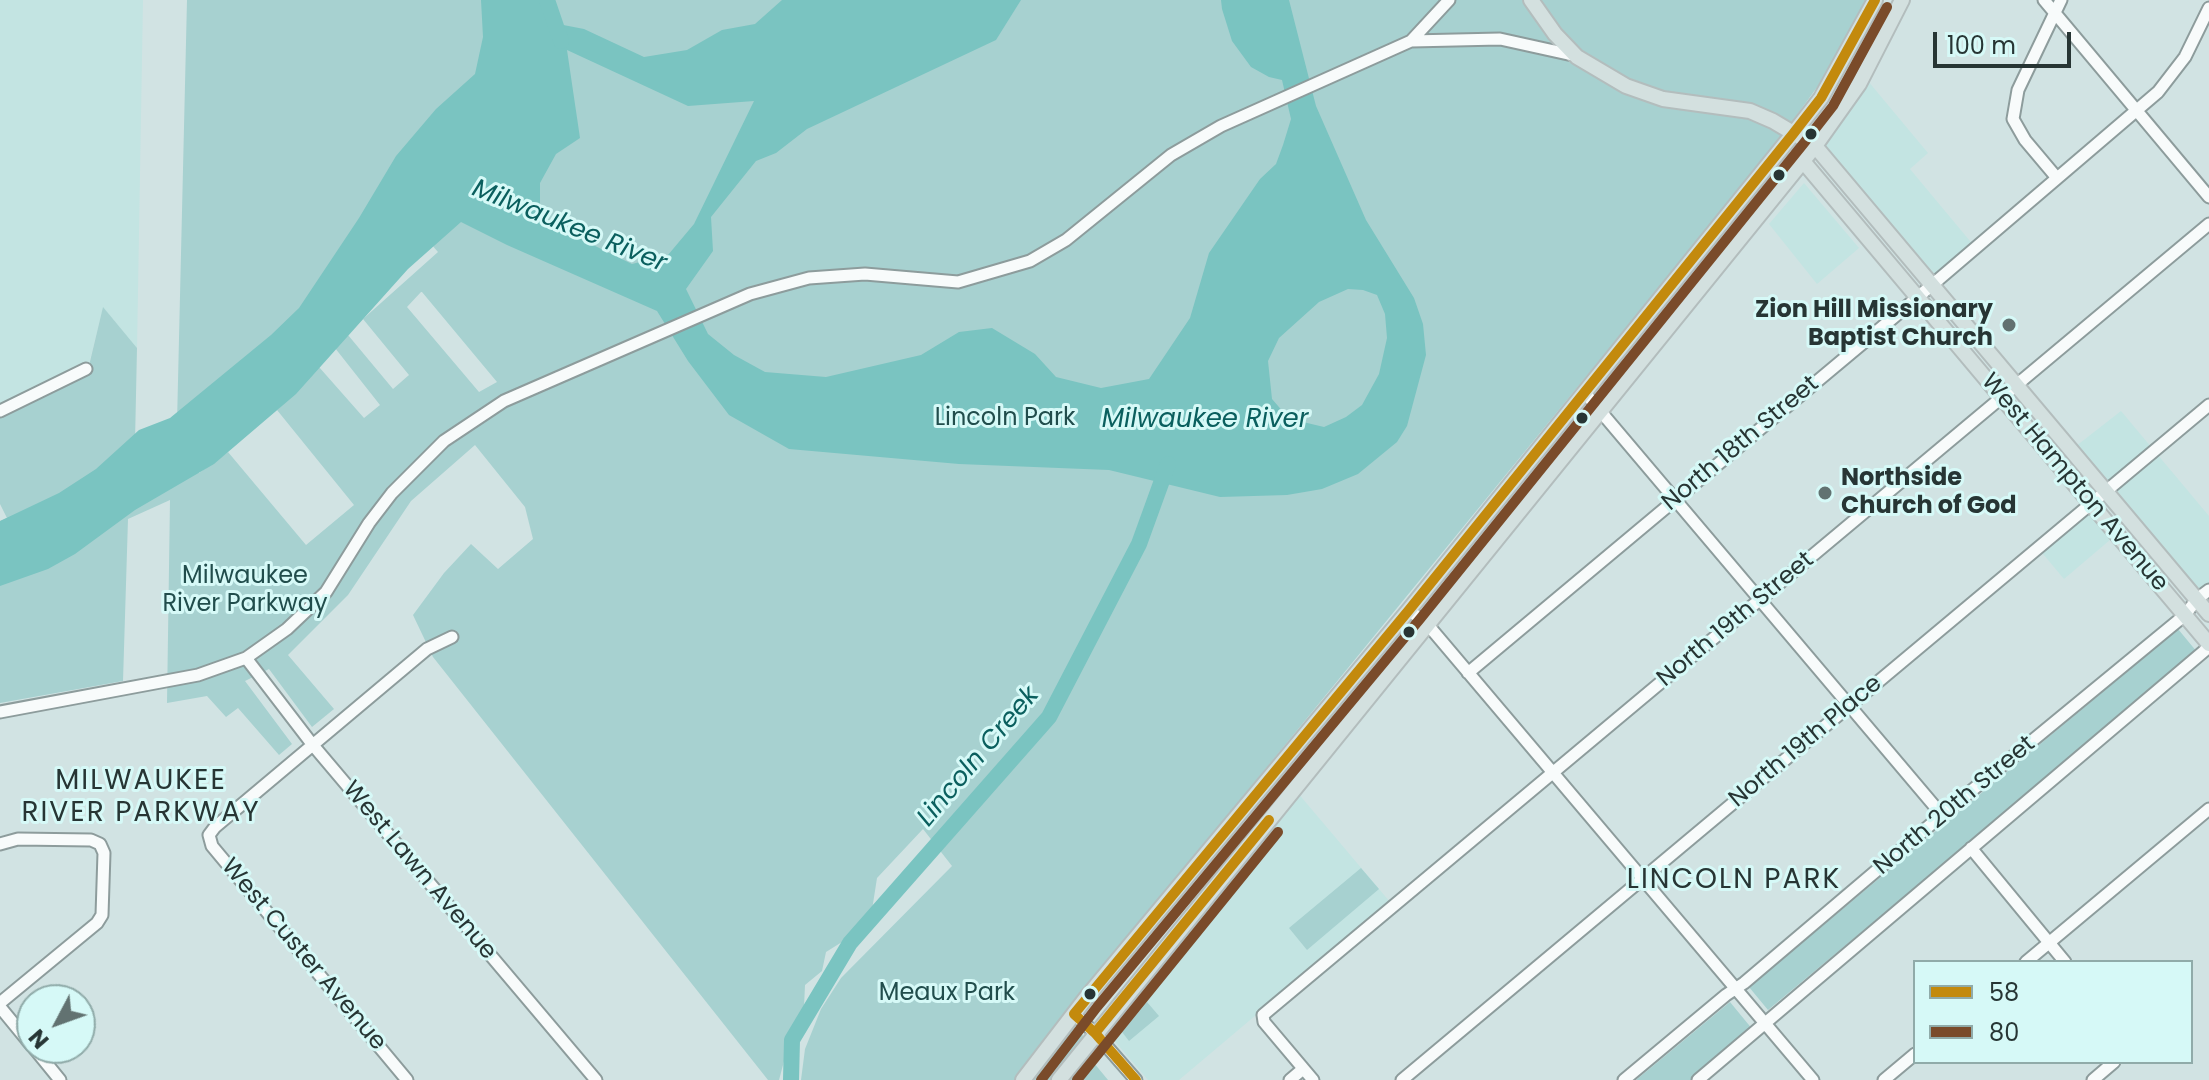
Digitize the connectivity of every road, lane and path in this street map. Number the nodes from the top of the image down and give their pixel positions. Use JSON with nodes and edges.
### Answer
{"nodes":[{"id":1,"x":1449,"y":0,"type":"edge"},
{"id":2,"x":1531,"y":0,"type":"edge"},
{"id":3,"x":1875,"y":0,"type":"edge"},
{"id":4,"x":1902,"y":0,"type":"edge"},
{"id":5,"x":2044,"y":0,"type":"edge"},
{"id":6,"x":2061,"y":0,"type":"edge"},
{"id":7,"x":2209,"y":8,"type":"edge"},
{"id":8,"x":2055,"y":13,"type":"junction"},
{"id":9,"x":1411,"y":41,"type":"junction"},
{"id":10,"x":1577,"y":57,"type":"junction"},
{"id":11,"x":2137,"y":110,"type":"junction"},
{"id":12,"x":1793,"y":134,"type":"junction"},
{"id":13,"x":1815,"y":146,"type":"junction"},
{"id":14,"x":1802,"y":160,"type":"junction"},
{"id":15,"x":2057,"y":178,"type":"junction"},
{"id":16,"x":2209,"y":197,"type":"edge"},
{"id":17,"x":2209,"y":224,"type":"edge"},
{"id":18,"x":1931,"y":284,"type":"junction"},
{"id":19,"x":1918,"y":297,"type":"junction"},
{"id":20,"x":86,"y":369,"type":"dead end"},
{"id":21,"x":2016,"y":385,"type":"junction"},
{"id":22,"x":1585,"y":393,"type":"junction"},
{"id":23,"x":2001,"y":397,"type":"junction"},
{"id":24,"x":2209,"y":405,"type":"edge"},
{"id":25,"x":1601,"y":410,"type":"junction"},
{"id":26,"x":0,"y":411,"type":"edge"},
{"id":27,"x":2106,"y":491,"type":"junction"},
{"id":28,"x":1675,"y":498,"type":"junction"},
{"id":29,"x":2091,"y":504,"type":"junction"},
{"id":30,"x":2203,"y":594,"type":"edge"},
{"id":31,"x":1761,"y":600,"type":"junction"},
{"id":32,"x":1409,"y":610,"type":"junction"},
{"id":33,"x":2209,"y":614,"type":"edge"},
{"id":34,"x":2185,"y":615,"type":"junction"},
{"id":35,"x":1428,"y":625,"type":"junction"},
{"id":36,"x":452,"y":637,"type":"dead end"},
{"id":37,"x":2209,"y":645,"type":"edge"},
{"id":38,"x":246,"y":658,"type":"junction"},
{"id":39,"x":1468,"y":673,"type":"junction"},
{"id":40,"x":1850,"y":705,"type":"junction"},
{"id":41,"x":0,"y":712,"type":"edge"},
{"id":42,"x":312,"y":744,"type":"junction"},
{"id":43,"x":1553,"y":773,"type":"junction"},
{"id":44,"x":2209,"y":809,"type":"edge"},
{"id":45,"x":1942,"y":815,"type":"junction"},
{"id":46,"x":0,"y":844,"type":"edge"},
{"id":47,"x":1971,"y":848,"type":"junction"},
{"id":48,"x":1642,"y":878,"type":"junction"},
{"id":49,"x":2049,"y":943,"type":"junction"},
{"id":50,"x":2028,"y":960,"type":"edge"},
{"id":51,"x":2063,"y":960,"type":"edge"},
{"id":52,"x":1736,"y":989,"type":"junction"},
{"id":53,"x":0,"y":1005,"type":"edge"},
{"id":54,"x":1074,"y":1014,"type":"junction"},
{"id":55,"x":1764,"y":1023,"type":"junction"},
{"id":56,"x":16,"y":1025,"type":"edge"},
{"id":57,"x":1095,"y":1033,"type":"junction"},
{"id":58,"x":1913,"y":1056,"type":"edge"},
{"id":59,"x":47,"y":1064,"type":"edge"},
{"id":60,"x":2112,"y":1064,"type":"edge"},
{"id":61,"x":1303,"y":1069,"type":"junction"},
{"id":62,"x":60,"y":1080,"type":"edge"},
{"id":63,"x":407,"y":1080,"type":"edge"},
{"id":64,"x":596,"y":1080,"type":"edge"},
{"id":65,"x":1023,"y":1080,"type":"edge"},
{"id":66,"x":1059,"y":1080,"type":"edge"},
{"id":67,"x":1136,"y":1080,"type":"edge"},
{"id":68,"x":1290,"y":1080,"type":"edge"},
{"id":69,"x":1313,"y":1080,"type":"edge"},
{"id":70,"x":1402,"y":1080,"type":"edge"},
{"id":71,"x":1624,"y":1080,"type":"edge"},
{"id":72,"x":1698,"y":1080,"type":"edge"},
{"id":73,"x":1813,"y":1080,"type":"edge"},
{"id":74,"x":1884,"y":1080,"type":"edge"},
{"id":75,"x":2093,"y":1080,"type":"edge"}],
"edges":[{"from":1,"to":9,"type":"street"},
{"from":2,"to":10,"type":"main road","name":"West Hampton Avenue"},
{"from":3,"to":12,"type":"main road"},
{"from":4,"to":13,"type":"main road"},
{"from":5,"to":8,"type":"street"},
{"from":6,"to":8,"type":"street"},
{"from":7,"to":11,"type":"street","name":"North 18th Street"},
{"from":8,"to":11,"type":"street"},
{"from":8,"to":15,"type":"street"},
{"from":9,"to":10,"type":"street"},
{"from":9,"to":38,"type":"street"},
{"from":10,"to":12,"type":"main road","name":"West Hampton Avenue"},
{"from":11,"to":15,"type":"street","name":"North 18th Street"},
{"from":11,"to":16,"type":"street"},
{"from":12,"to":13,"type":"main road","name":"West Hampton Avenue"},
{"from":12,"to":14,"type":"main road","name":"West Hampton Avenue"},
{"from":12,"to":22,"type":"main road"},
{"from":13,"to":14,"type":"main road"},
{"from":13,"to":18,"type":"main road","name":"West Hampton Avenue"},
{"from":14,"to":19,"type":"main road","name":"West Hampton Avenue"},
{"from":14,"to":25,"type":"main road"},
{"from":15,"to":18,"type":"street","name":"North 18th Street"},
{"from":17,"to":21,"type":"street","name":"North 19th Street"},
{"from":18,"to":19,"type":"street","name":"North 18th Street"},
{"from":18,"to":21,"type":"main road","name":"West Hampton Avenue"},
{"from":19,"to":23,"type":"main road","name":"West Hampton Avenue"},
{"from":19,"to":28,"type":"street","name":"North 18th Street"},
{"from":20,"to":26,"type":"street"},
{"from":21,"to":23,"type":"street","name":"North 19th Street"},
{"from":21,"to":27,"type":"main road","name":"West Hampton Avenue"},
{"from":22,"to":25,"type":"street"},
{"from":22,"to":32,"type":"main road"},
{"from":23,"to":29,"type":"main road","name":"West Hampton Avenue"},
{"from":23,"to":31,"type":"street","name":"North 19th Street"},
{"from":24,"to":27,"type":"street","name":"North 19th Place"},
{"from":25,"to":28,"type":"street"},
{"from":25,"to":35,"type":"main road"},
{"from":27,"to":29,"type":"street","name":"North 19th Place"},
{"from":27,"to":30,"type":"main road","name":"West Hampton Avenue"},
{"from":28,"to":31,"type":"street"},
{"from":28,"to":39,"type":"street","name":"North 18th Street"},
{"from":29,"to":34,"type":"main road","name":"West Hampton Avenue"},
{"from":29,"to":40,"type":"street","name":"North 19th Place"},
{"from":30,"to":33,"type":"main road","name":"West Hampton Avenue"},
{"from":30,"to":34,"type":"street","name":"North 20th Street"},
{"from":31,"to":40,"type":"street"},
{"from":31,"to":43,"type":"street","name":"North 19th Street"},
{"from":32,"to":35,"type":"street"},
{"from":32,"to":54,"type":"main road"},
{"from":34,"to":37,"type":"main road","name":"West Hampton Avenue"},
{"from":34,"to":45,"type":"street","name":"North 20th Street"},
{"from":35,"to":39,"type":"street"},
{"from":35,"to":57,"type":"main road"},
{"from":36,"to":42,"type":"street"},
{"from":37,"to":47,"type":"street","name":"North 20th Street"},
{"from":38,"to":41,"type":"street"},
{"from":38,"to":42,"type":"street","name":"West Lawn Avenue"},
{"from":39,"to":43,"type":"street"},
{"from":40,"to":45,"type":"street"},
{"from":40,"to":48,"type":"street","name":"North 19th Place"},
{"from":42,"to":63,"type":"street","name":"West Custer Avenue"},
{"from":42,"to":64,"type":"street","name":"West Lawn Avenue"},
{"from":43,"to":48,"type":"street"},
{"from":43,"to":61,"type":"street","name":"North 19th Street"},
{"from":44,"to":49,"type":"street"},
{"from":45,"to":52,"type":"street","name":"North 20th Street"},
{"from":46,"to":53,"type":"street"},
{"from":47,"to":49,"type":"street"},
{"from":47,"to":55,"type":"street","name":"North 20th Street"},
{"from":48,"to":52,"type":"street"},
{"from":48,"to":70,"type":"street","name":"North 19th Place"},
{"from":49,"to":50,"type":"street"},
{"from":49,"to":51,"type":"street"},
{"from":52,"to":55,"type":"street"},
{"from":52,"to":71,"type":"street","name":"North 20th Street"},
{"from":53,"to":56,"type":"street"},
{"from":54,"to":57,"type":"street"},
{"from":54,"to":65,"type":"main road"},
{"from":55,"to":72,"type":"street","name":"North 20th Street"},
{"from":55,"to":73,"type":"street"},
{"from":57,"to":66,"type":"main road"},
{"from":57,"to":67,"type":"street"},
{"from":58,"to":74,"type":"street"},
{"from":59,"to":62,"type":"street"},
{"from":60,"to":75,"type":"street"},
{"from":61,"to":68,"type":"street"},
{"from":61,"to":69,"type":"street"}]}
